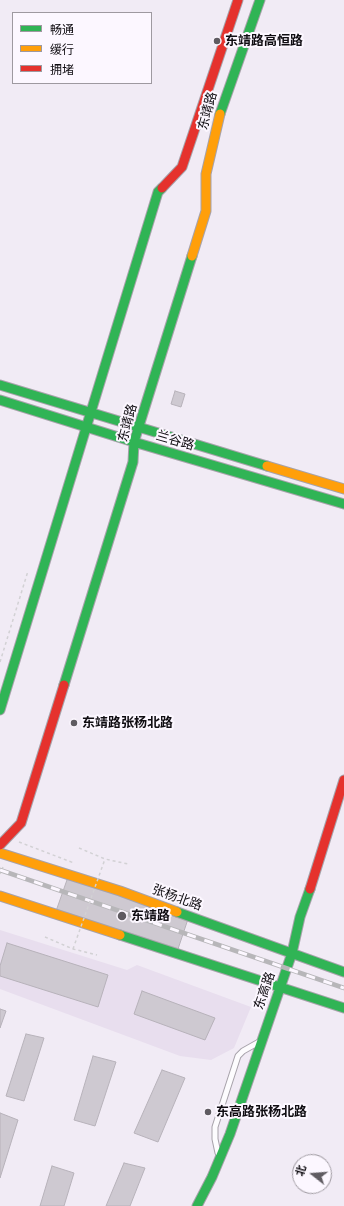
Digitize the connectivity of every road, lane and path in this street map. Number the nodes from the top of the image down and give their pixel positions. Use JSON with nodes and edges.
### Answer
{"nodes":[{"id":1,"x":238,"y":0,"type":"edge"},
{"id":2,"x":260,"y":0,"type":"edge"},
{"id":3,"x":0,"y":385,"type":"edge"},
{"id":4,"x":0,"y":400,"type":"edge"},
{"id":5,"x":90,"y":412,"type":"junction"},
{"id":6,"x":86,"y":427,"type":"junction"},
{"id":7,"x":138,"y":428,"type":"junction"},
{"id":8,"x":134,"y":442,"type":"junction"},
{"id":9,"x":344,"y":489,"type":"edge"},
{"id":10,"x":344,"y":504,"type":"edge"},
{"id":11,"x":0,"y":710,"type":"edge"},
{"id":12,"x":344,"y":780,"type":"edge"},
{"id":13,"x":0,"y":845,"type":"edge"},
{"id":14,"x":79,"y":848,"type":"dead end"},
{"id":15,"x":0,"y":853,"type":"edge"},
{"id":16,"x":105,"y":859,"type":"junction"},
{"id":17,"x":128,"y":864,"type":"dead end"},
{"id":18,"x":0,"y":896,"type":"edge"},
{"id":19,"x":45,"y":937,"type":"dead end"},
{"id":20,"x":73,"y":949,"type":"junction"},
{"id":21,"x":292,"y":953,"type":"junction"},
{"id":22,"x":97,"y":955,"type":"dead end"},
{"id":23,"x":344,"y":972,"type":"edge"},
{"id":24,"x":280,"y":986,"type":"junction"},
{"id":25,"x":344,"y":1008,"type":"edge"},
{"id":26,"x":262,"y":1040,"type":"junction"},
{"id":27,"x":219,"y":1160,"type":"junction"},
{"id":28,"x":197,"y":1206,"type":"edge"}],
"edges":[{"from":1,"to":5,"type":"main road","name":"东靖路"},
{"from":2,"to":7,"type":"main road","name":"东靖路"},
{"from":3,"to":5,"type":"main road","name":"兰谷路"},
{"from":4,"to":6,"type":"main road","name":"兰谷路"},
{"from":5,"to":6,"type":"main road","name":"东靖路"},
{"from":5,"to":7,"type":"main road","name":"兰谷路"},
{"from":6,"to":8,"type":"main road","name":"兰谷路"},
{"from":6,"to":11,"type":"main road","name":"东靖路"},
{"from":7,"to":8,"type":"main road","name":"东靖路"},
{"from":7,"to":9,"type":"main road","name":"兰谷路"},
{"from":8,"to":10,"type":"main road","name":"兰谷路"},
{"from":8,"to":13,"type":"main road","name":"东靖路"},
{"from":12,"to":21,"type":"main road","name":"东高路"},
{"from":14,"to":16,"type":"path"},
{"from":15,"to":21,"type":"main road","name":"张杨北路"},
{"from":16,"to":17,"type":"path"},
{"from":16,"to":20,"type":"path","bridge":true},
{"from":18,"to":24,"type":"main road"},
{"from":19,"to":20,"type":"path"},
{"from":20,"to":22,"type":"path"},
{"from":21,"to":23,"type":"main road","name":"张杨北路"},
{"from":21,"to":24,"type":"main road","name":"东高路"},
{"from":24,"to":25,"type":"main road"},
{"from":24,"to":26,"type":"main road","name":"东高路"},
{"from":26,"to":27,"type":"main road","name":"东高路"},
{"from":26,"to":27,"type":"lane"},
{"from":27,"to":28,"type":"main road","name":"东高路"}]}
